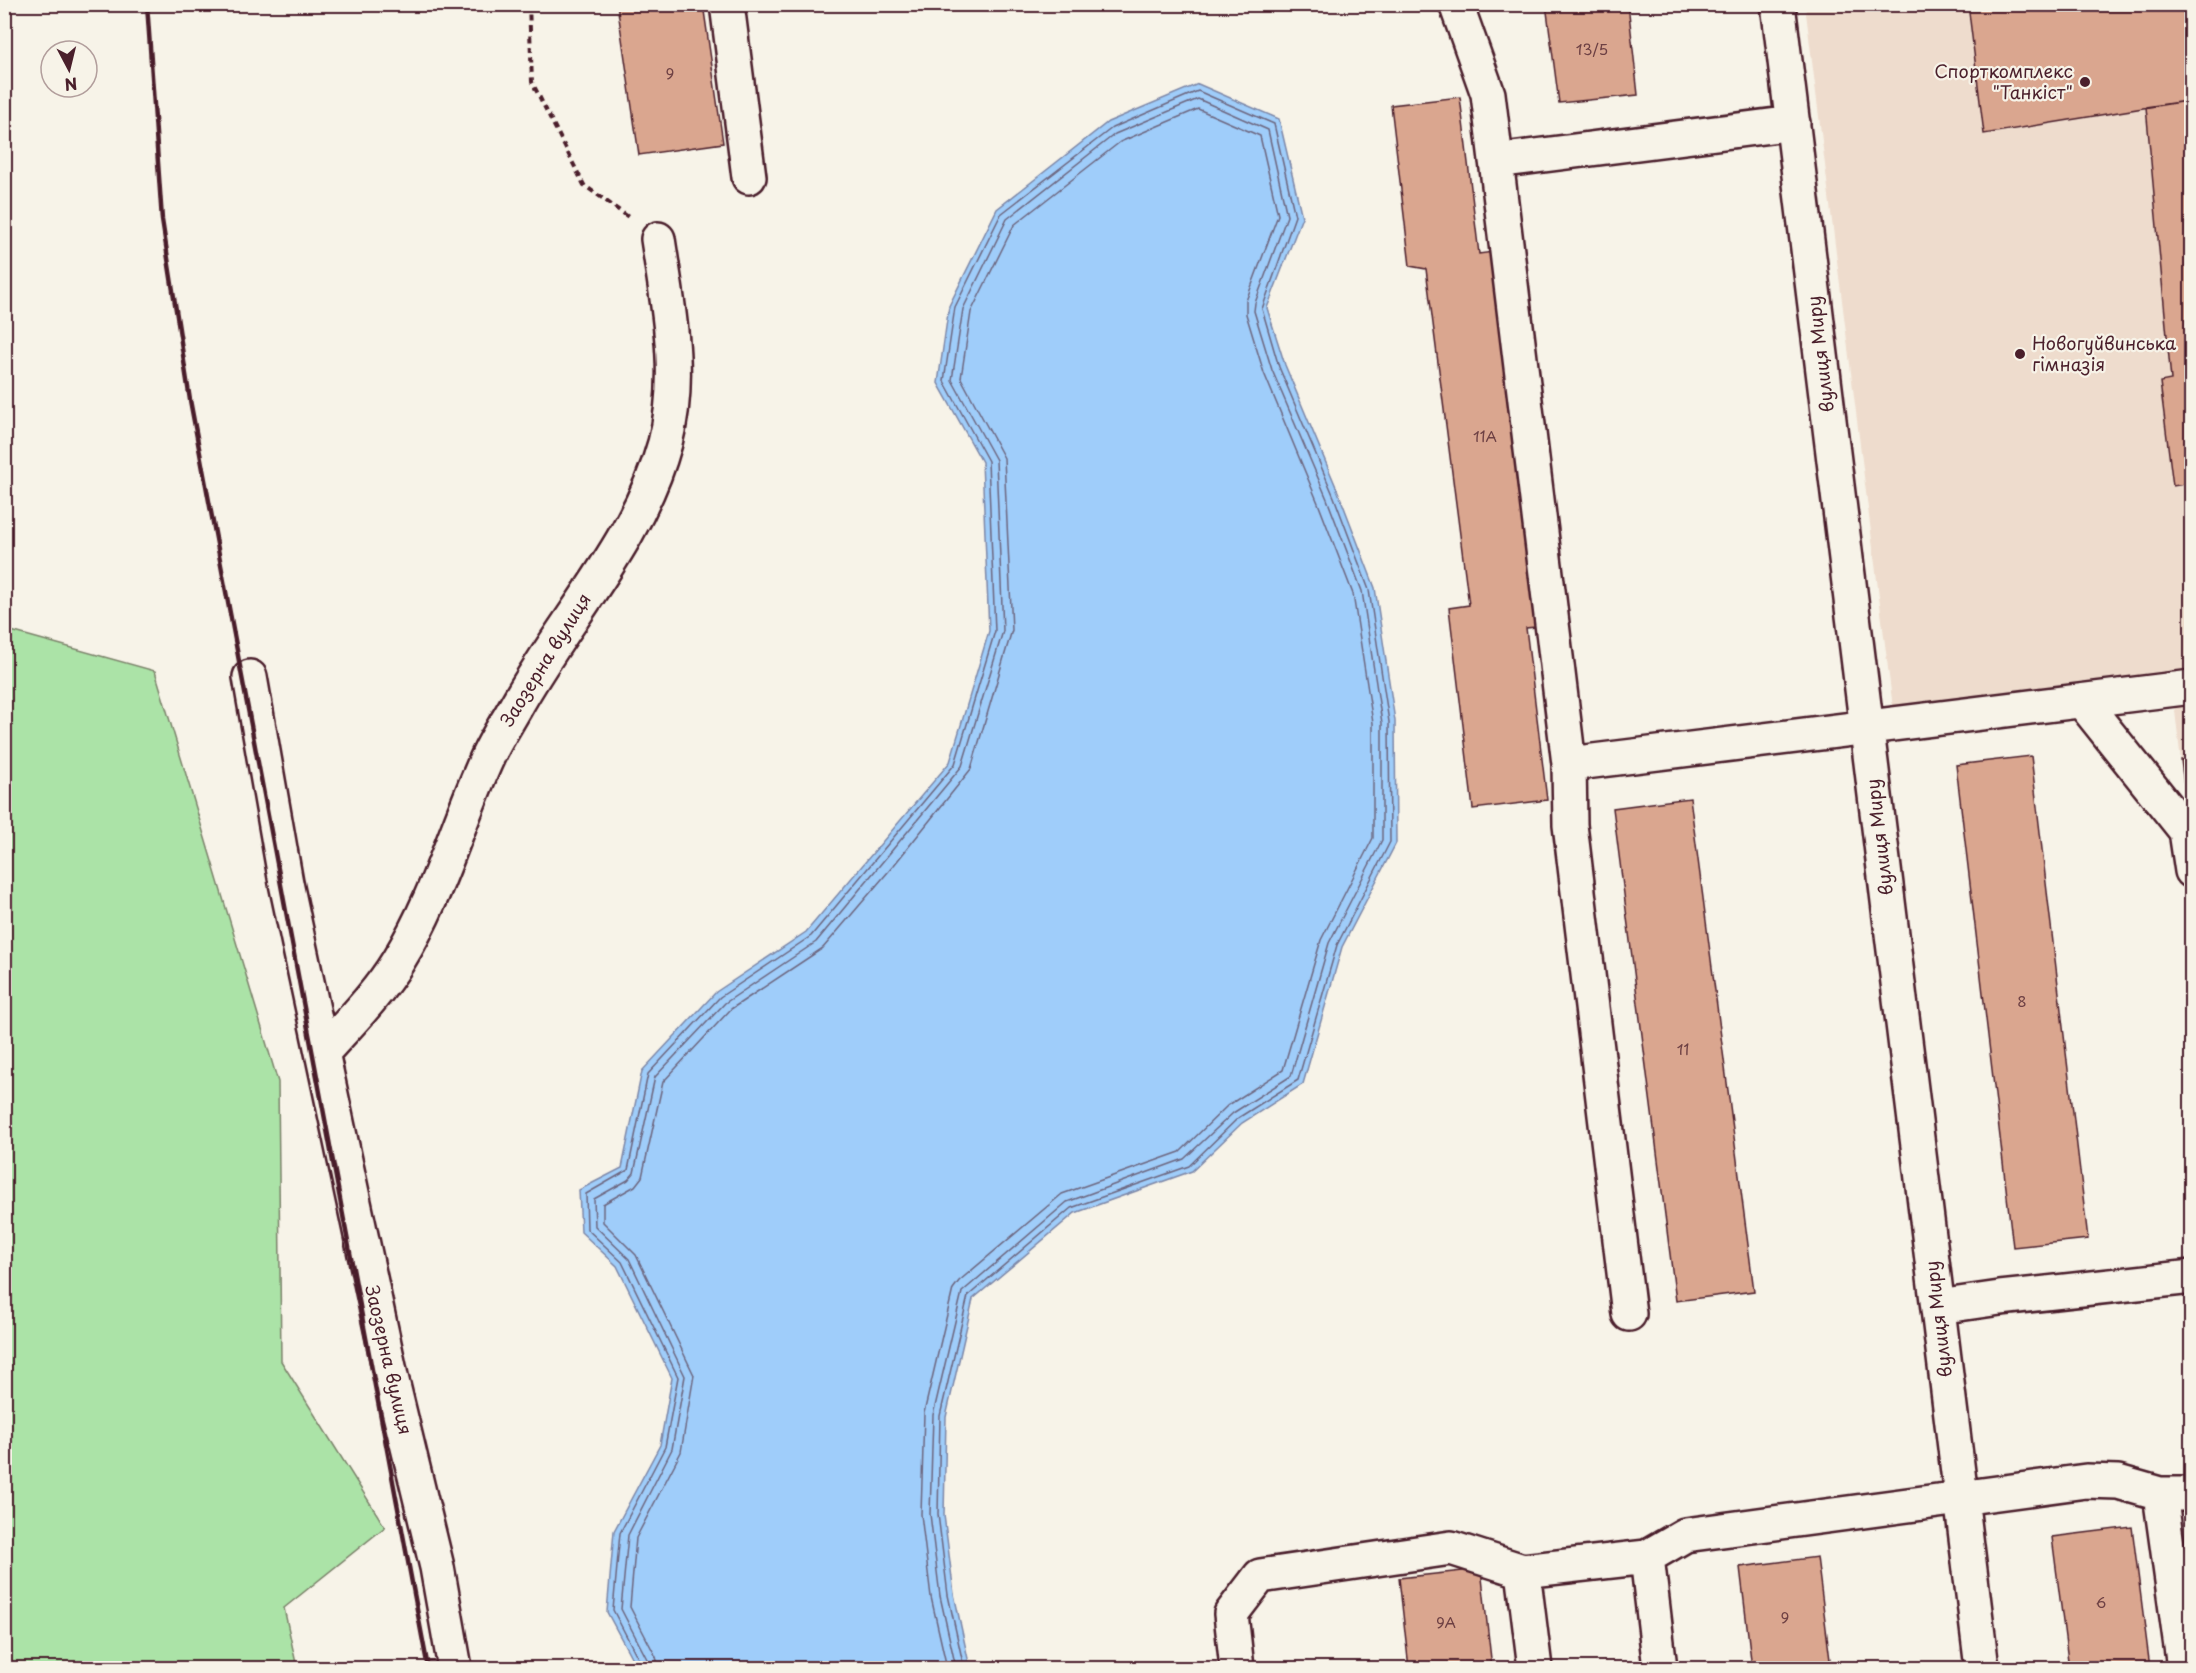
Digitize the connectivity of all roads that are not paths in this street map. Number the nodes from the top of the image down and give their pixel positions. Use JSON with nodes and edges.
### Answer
{"nodes":[{"id":1,"x":727,"y":4,"type":"edge"},
{"id":2,"x":1456,"y":4,"type":"edge"},
{"id":3,"x":1778,"y":4,"type":"edge"},
{"id":4,"x":1793,"y":123,"type":"junction"},
{"id":5,"x":1496,"y":161,"type":"junction"},
{"id":6,"x":749,"y":177,"type":"dead end"},
{"id":7,"x":658,"y":239,"type":"road end"},
{"id":8,"x":250,"y":677,"type":"dead end"},
{"id":9,"x":2192,"y":687,"type":"edge"},
{"id":10,"x":2082,"y":701,"type":"junction"},
{"id":11,"x":1867,"y":727,"type":"junction"},
{"id":12,"x":1569,"y":764,"type":"junction"},
{"id":13,"x":2189,"y":830,"type":"edge"},
{"id":14,"x":2192,"y":871,"type":"edge"},
{"id":15,"x":322,"y":1052,"type":"junction"},
{"id":16,"x":2192,"y":1277,"type":"edge"},
{"id":17,"x":1938,"y":1307,"type":"junction"},
{"id":18,"x":1629,"y":1314,"type":"dead end"},
{"id":19,"x":2176,"y":1494,"type":"edge"},
{"id":20,"x":1961,"y":1497,"type":"junction"},
{"id":21,"x":1647,"y":1557,"type":"junction"},
{"id":22,"x":1523,"y":1571,"type":"junction"},
{"id":23,"x":455,"y":1668,"type":"edge"},
{"id":24,"x":1237,"y":1668,"type":"edge"},
{"id":25,"x":1534,"y":1668,"type":"edge"},
{"id":26,"x":1660,"y":1668,"type":"edge"},
{"id":27,"x":1982,"y":1668,"type":"edge"},
{"id":28,"x":2184,"y":1668,"type":"edge"}],
"edges":[{"from":1,"to":6,"type":"street"},
{"from":2,"to":5,"type":"street"},
{"from":3,"to":4,"type":"street","name":"вулиця Миру"},
{"from":4,"to":5,"type":"street"},
{"from":4,"to":11,"type":"street","name":"вулиця Миру"},
{"from":5,"to":12,"type":"street"},
{"from":7,"to":15,"type":"street","name":"Заозерна вулиця"},
{"from":8,"to":15,"type":"street","name":"Заозерна вулиця"},
{"from":9,"to":10,"type":"street"},
{"from":10,"to":11,"type":"street"},
{"from":10,"to":13,"type":"street"},
{"from":11,"to":12,"type":"street"},
{"from":11,"to":17,"type":"street","name":"вулиця Миру"},
{"from":12,"to":18,"type":"street"},
{"from":13,"to":14,"type":"street"},
{"from":15,"to":23,"type":"street","name":"Заозерна вулиця"},
{"from":16,"to":17,"type":"street"},
{"from":17,"to":20,"type":"street","name":"вулиця Миру"},
{"from":19,"to":20,"type":"street"},
{"from":19,"to":28,"type":"street"},
{"from":20,"to":21,"type":"street"},
{"from":20,"to":27,"type":"street","name":"вулиця Миру"},
{"from":21,"to":22,"type":"street"},
{"from":21,"to":26,"type":"street"},
{"from":22,"to":24,"type":"street"},
{"from":22,"to":25,"type":"street"}]}
